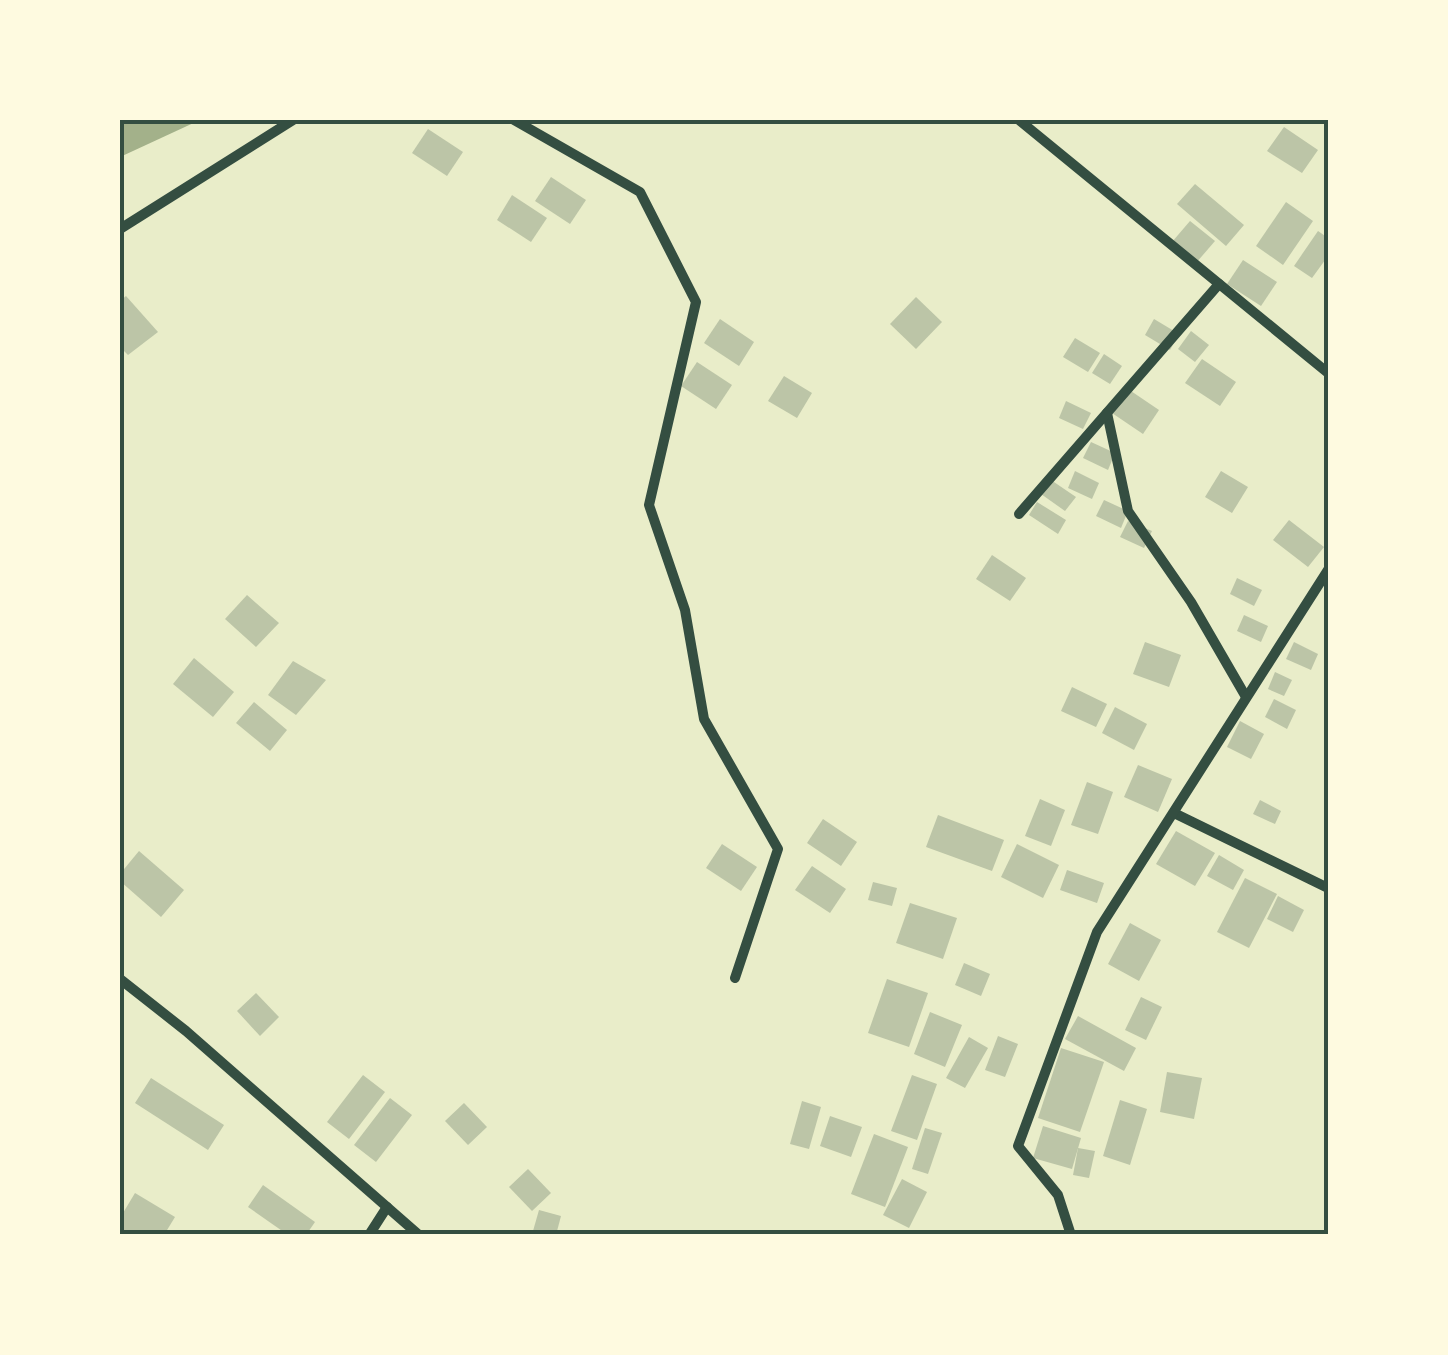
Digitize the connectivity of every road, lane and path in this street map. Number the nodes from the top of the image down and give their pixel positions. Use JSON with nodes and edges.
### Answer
{"nodes":[{"id":1,"x":293,"y":120,"type":"edge"},
{"id":2,"x":514,"y":120,"type":"edge"},
{"id":3,"x":1019,"y":120,"type":"edge"},
{"id":4,"x":120,"y":229,"type":"edge"},
{"id":5,"x":1219,"y":284,"type":"junction"},
{"id":6,"x":1328,"y":373,"type":"edge"},
{"id":7,"x":1107,"y":413,"type":"junction"},
{"id":8,"x":1019,"y":514,"type":"dead end"},
{"id":9,"x":1328,"y":570,"type":"edge"},
{"id":10,"x":1246,"y":697,"type":"junction"},
{"id":11,"x":1174,"y":812,"type":"junction"},
{"id":12,"x":1328,"y":888,"type":"edge"},
{"id":13,"x":735,"y":978,"type":"dead end"},
{"id":14,"x":120,"y":979,"type":"edge"},
{"id":15,"x":387,"y":1207,"type":"junction"},
{"id":16,"x":369,"y":1235,"type":"edge"},
{"id":17,"x":419,"y":1235,"type":"edge"},
{"id":18,"x":1071,"y":1235,"type":"edge"}],
"edges":[{"from":1,"to":4,"type":"street"},
{"from":2,"to":13,"type":"street"},
{"from":3,"to":5,"type":"street"},
{"from":5,"to":6,"type":"street"},
{"from":5,"to":7,"type":"street"},
{"from":7,"to":8,"type":"street"},
{"from":7,"to":10,"type":"street"},
{"from":9,"to":10,"type":"street"},
{"from":10,"to":11,"type":"street"},
{"from":11,"to":12,"type":"street"},
{"from":11,"to":18,"type":"street"},
{"from":14,"to":15,"type":"street"},
{"from":15,"to":16,"type":"street"},
{"from":15,"to":17,"type":"street"}]}
